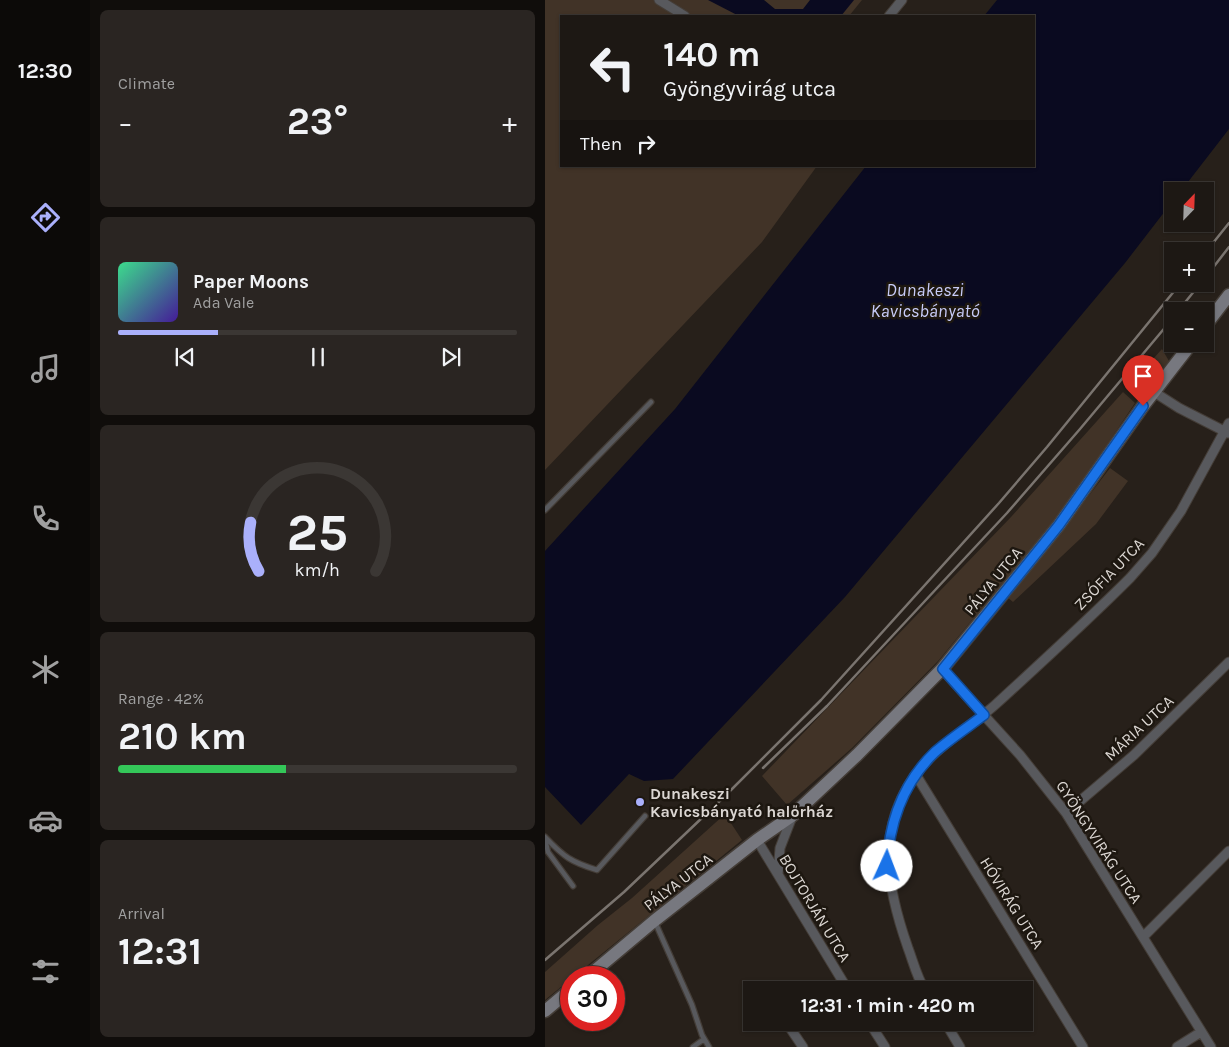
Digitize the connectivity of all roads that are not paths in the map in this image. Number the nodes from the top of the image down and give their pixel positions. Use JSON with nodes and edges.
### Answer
{"nodes":[{"id":1,"x":659,"y":0,"type":"edge"},
{"id":2,"x":902,"y":0,"type":"edge"},
{"id":3,"x":683,"y":15,"type":"edge"},
{"id":4,"x":890,"y":15,"type":"edge"},
{"id":5,"x":1229,"y":295,"type":"edge"},
{"id":6,"x":1214,"y":314,"type":"edge"},
{"id":7,"x":1185,"y":352,"type":"edge"},
{"id":8,"x":1154,"y":392,"type":"junction"},
{"id":9,"x":651,"y":402,"type":"dead end"},
{"id":10,"x":1228,"y":429,"type":"edge"},
{"id":11,"x":545,"y":510,"type":"edge"},
{"id":12,"x":1229,"y":662,"type":"edge"},
{"id":13,"x":943,"y":669,"type":"junction"},
{"id":14,"x":984,"y":715,"type":"junction"},
{"id":15,"x":915,"y":775,"type":"junction"},
{"id":16,"x":1066,"y":813,"type":"junction"},
{"id":17,"x":793,"y":815,"type":"junction"},
{"id":18,"x":645,"y":816,"type":"dead end"},
{"id":19,"x":545,"y":838,"type":"edge"},
{"id":20,"x":757,"y":840,"type":"junction"},
{"id":21,"x":1229,"y":851,"type":"edge"},
{"id":22,"x":779,"y":854,"type":"junction"},
{"id":23,"x":767,"y":858,"type":"junction"},
{"id":24,"x":777,"y":874,"type":"junction"},
{"id":25,"x":573,"y":886,"type":"dead end"},
{"id":26,"x":654,"y":921,"type":"junction"},
{"id":27,"x":1143,"y":937,"type":"junction"},
{"id":28,"x":600,"y":966,"type":"edge"},
{"id":29,"x":842,"y":981,"type":"edge"},
{"id":30,"x":922,"y":981,"type":"edge"},
{"id":31,"x":560,"y":998,"type":"edge"},
{"id":32,"x":545,"y":1011,"type":"edge"},
{"id":33,"x":793,"y":1031,"type":"edge"},
{"id":34,"x":875,"y":1031,"type":"edge"},
{"id":35,"x":950,"y":1031,"type":"edge"},
{"id":36,"x":1201,"y":1032,"type":"junction"},
{"id":37,"x":704,"y":1039,"type":"junction"},
{"id":38,"x":693,"y":1047,"type":"edge"},
{"id":39,"x":709,"y":1047,"type":"edge"},
{"id":40,"x":803,"y":1047,"type":"edge"},
{"id":41,"x":885,"y":1047,"type":"edge"},
{"id":42,"x":960,"y":1047,"type":"edge"},
{"id":43,"x":1083,"y":1047,"type":"edge"},
{"id":44,"x":1177,"y":1047,"type":"edge"},
{"id":45,"x":1211,"y":1047,"type":"edge"}],
"edges":[{"from":1,"to":3,"type":"street"},
{"from":2,"to":4,"type":"street"},
{"from":5,"to":6,"type":"street"},
{"from":7,"to":8,"type":"street","name":"PÁLYA UTCA"},
{"from":8,"to":10,"type":"street"},
{"from":8,"to":13,"type":"street","name":"PÁLYA UTCA"},
{"from":9,"to":11,"type":"lane"},
{"from":10,"to":14,"type":"street","name":"ZSÓFIA UTCA"},
{"from":12,"to":16,"type":"street","name":"MÁRIA UTCA"},
{"from":13,"to":14,"type":"street","name":"GYÖNGYVIRÁG UTCA"},
{"from":13,"to":17,"type":"street","name":"PÁLYA UTCA"},
{"from":14,"to":15,"type":"street","name":"ZSÓFIA UTCA"},
{"from":14,"to":16,"type":"street","name":"GYÖNGYVIRÁG UTCA"},
{"from":15,"to":30,"type":"street","name":"ZSÓFIA UTCA"},
{"from":15,"to":43,"type":"street","name":"HÓVIRÁG UTCA"},
{"from":16,"to":27,"type":"street","name":"GYÖNGYVIRÁG UTCA"},
{"from":17,"to":20,"type":"street","name":"PÁLYA UTCA"},
{"from":17,"to":22,"type":"street","name":"PÁLYA UTCA"},
{"from":18,"to":19,"type":"lane"},
{"from":19,"to":25,"type":"lane"},
{"from":20,"to":23,"type":"street","name":"BOJTORJÁN UTCA"},
{"from":20,"to":26,"type":"street","name":"PÁLYA UTCA"},
{"from":21,"to":27,"type":"street"},
{"from":22,"to":23,"type":"street"},
{"from":22,"to":24,"type":"street","name":"PÁLYA UTCA"},
{"from":23,"to":24,"type":"street","name":"BOJTORJÁN UTCA"},
{"from":24,"to":29,"type":"street","name":"BOJTORJÁN UTCA"},
{"from":26,"to":28,"type":"street","name":"PÁLYA UTCA"},
{"from":26,"to":37,"type":"lane"},
{"from":27,"to":36,"type":"street","name":"GYÖNGYVIRÁG UTCA"},
{"from":31,"to":32,"type":"street"},
{"from":33,"to":40,"type":"street"},
{"from":34,"to":41,"type":"street"},
{"from":35,"to":42,"type":"street"},
{"from":36,"to":44,"type":"street"},
{"from":36,"to":45,"type":"street","name":"GYÖNGYVIRÁG UTCA"},
{"from":37,"to":38,"type":"lane"},
{"from":37,"to":39,"type":"lane"}]}
